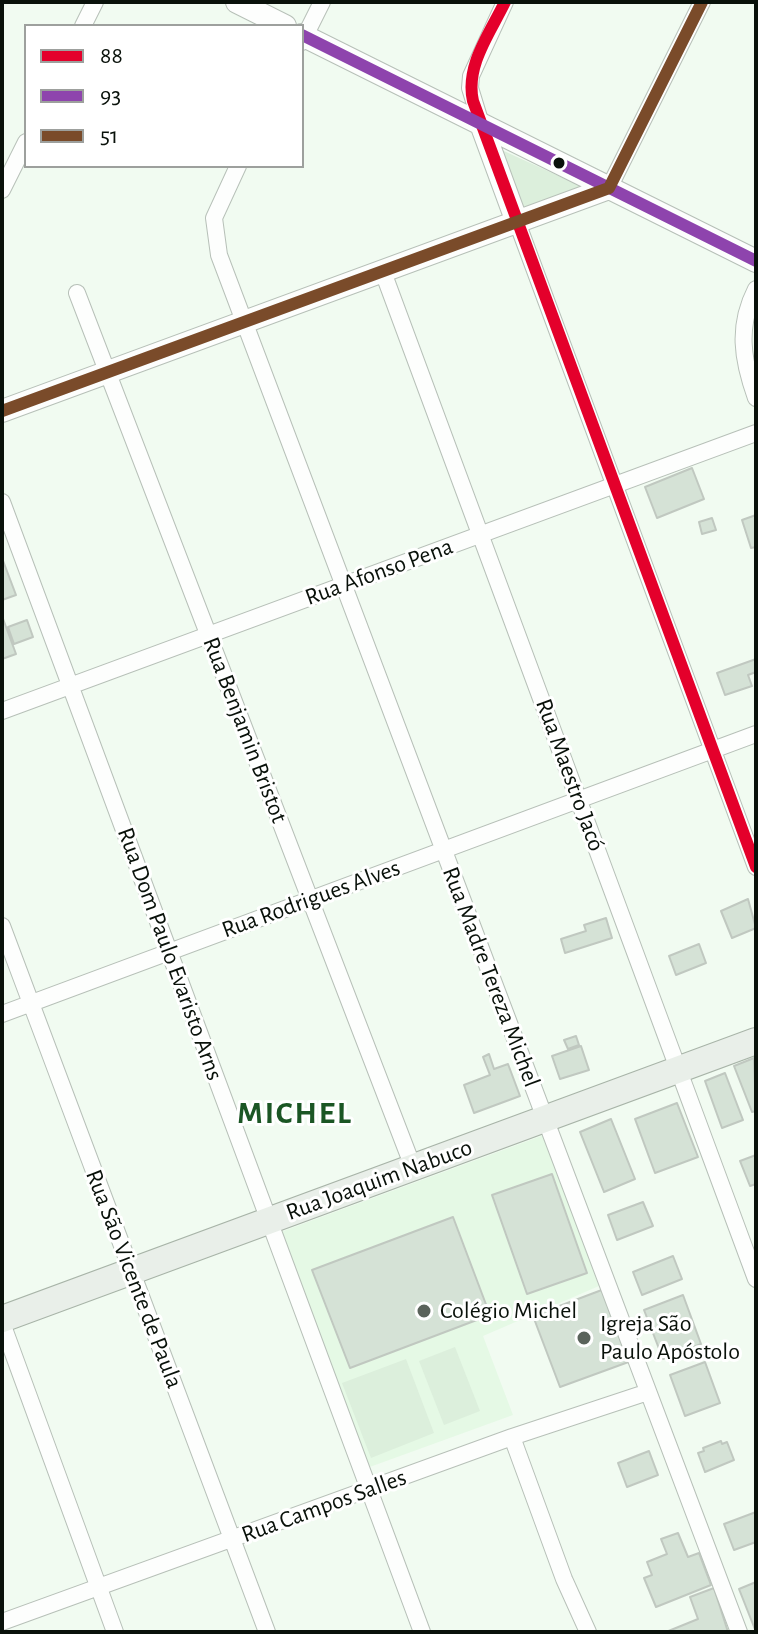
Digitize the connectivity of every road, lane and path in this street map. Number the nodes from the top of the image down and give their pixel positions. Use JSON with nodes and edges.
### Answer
{"nodes":[{"id":1,"x":95,"y":2,"type":"edge"},
{"id":2,"x":237,"y":2,"type":"edge"},
{"id":3,"x":322,"y":2,"type":"edge"},
{"id":4,"x":505,"y":2,"type":"edge"},
{"id":5,"x":702,"y":2,"type":"edge"},
{"id":6,"x":84,"y":24,"type":"edge"},
{"id":7,"x":278,"y":24,"type":"edge"},
{"id":8,"x":304,"y":27,"type":"edge"},
{"id":9,"x":304,"y":38,"type":"edge"},
{"id":10,"x":481,"y":124,"type":"junction"},
{"id":11,"x":24,"y":146,"type":"edge"},
{"id":12,"x":237,"y":168,"type":"edge"},
{"id":13,"x":609,"y":188,"type":"junction"},
{"id":14,"x":2,"y":190,"type":"edge"},
{"id":15,"x":517,"y":222,"type":"junction"},
{"id":16,"x":756,"y":261,"type":"edge"},
{"id":17,"x":383,"y":272,"type":"junction"},
{"id":18,"x":756,"y":289,"type":"edge"},
{"id":19,"x":77,"y":293,"type":"dead end"},
{"id":20,"x":244,"y":322,"type":"junction"},
{"id":21,"x":108,"y":372,"type":"junction"},
{"id":22,"x":756,"y":398,"type":"edge"},
{"id":23,"x":2,"y":411,"type":"edge"},
{"id":24,"x":756,"y":433,"type":"edge"},
{"id":25,"x":615,"y":485,"type":"junction"},
{"id":26,"x":2,"y":502,"type":"edge"},
{"id":27,"x":480,"y":535,"type":"junction"},
{"id":28,"x":343,"y":585,"type":"junction"},
{"id":29,"x":209,"y":635,"type":"junction"},
{"id":30,"x":70,"y":685,"type":"junction"},
{"id":31,"x":2,"y":711,"type":"edge"},
{"id":32,"x":756,"y":734,"type":"edge"},
{"id":33,"x":713,"y":750,"type":"junction"},
{"id":34,"x":579,"y":800,"type":"junction"},
{"id":35,"x":443,"y":850,"type":"junction"},
{"id":36,"x":756,"y":867,"type":"edge"},
{"id":37,"x":311,"y":899,"type":"junction"},
{"id":38,"x":2,"y":926,"type":"edge"},
{"id":39,"x":169,"y":952,"type":"junction"},
{"id":40,"x":31,"y":1003,"type":"junction"},
{"id":41,"x":2,"y":1014,"type":"edge"},
{"id":42,"x":756,"y":1041,"type":"edge"},
{"id":43,"x":678,"y":1069,"type":"junction"},
{"id":44,"x":545,"y":1119,"type":"junction"},
{"id":45,"x":413,"y":1167,"type":"junction"},
{"id":46,"x":269,"y":1221,"type":"junction"},
{"id":47,"x":132,"y":1271,"type":"junction"},
{"id":48,"x":756,"y":1279,"type":"edge"},
{"id":49,"x":2,"y":1321,"type":"edge"},
{"id":50,"x":648,"y":1392,"type":"junction"},
{"id":51,"x":512,"y":1437,"type":"junction"},
{"id":52,"x":369,"y":1489,"type":"junction"},
{"id":53,"x":232,"y":1540,"type":"junction"},
{"id":54,"x":99,"y":1586,"type":"junction"},
{"id":55,"x":2,"y":1622,"type":"edge"},
{"id":56,"x":115,"y":1632,"type":"edge"},
{"id":57,"x":267,"y":1632,"type":"edge"},
{"id":58,"x":422,"y":1632,"type":"edge"},
{"id":59,"x":588,"y":1632,"type":"edge"},
{"id":60,"x":739,"y":1632,"type":"edge"}],
"edges":[{"from":1,"to":6,"type":"street"},
{"from":2,"to":7,"type":"street"},
{"from":3,"to":8,"type":"street"},
{"from":4,"to":10,"type":"street"},
{"from":5,"to":13,"type":"street"},
{"from":9,"to":10,"type":"street"},
{"from":10,"to":13,"type":"street"},
{"from":10,"to":15,"type":"street"},
{"from":11,"to":14,"type":"street"},
{"from":12,"to":20,"type":"street","name":"Rua Madre Tereza Michel"},
{"from":13,"to":15,"type":"street"},
{"from":13,"to":16,"type":"street"},
{"from":15,"to":17,"type":"street"},
{"from":15,"to":25,"type":"street"},
{"from":17,"to":20,"type":"street"},
{"from":17,"to":27,"type":"street","name":"Rua Maestro Jacó"},
{"from":18,"to":22,"type":"street"},
{"from":19,"to":21,"type":"street","name":"Rua Benjamin Bristot"},
{"from":20,"to":21,"type":"street"},
{"from":20,"to":28,"type":"street","name":"Rua Madre Tereza Michel"},
{"from":21,"to":23,"type":"street"},
{"from":21,"to":29,"type":"street","name":"Rua Benjamin Bristot"},
{"from":24,"to":25,"type":"street","name":"Rua Afonso Pena"},
{"from":25,"to":27,"type":"street","name":"Rua Afonso Pena"},
{"from":25,"to":33,"type":"street"},
{"from":26,"to":30,"type":"street","name":"Rua Dom Paulo Evaristo Arns"},
{"from":27,"to":28,"type":"street","name":"Rua Afonso Pena"},
{"from":27,"to":34,"type":"street","name":"Rua Maestro Jacó"},
{"from":28,"to":29,"type":"street","name":"Rua Afonso Pena"},
{"from":28,"to":35,"type":"street","name":"Rua Madre Tereza Michel"},
{"from":29,"to":30,"type":"street","name":"Rua Afonso Pena"},
{"from":29,"to":37,"type":"street","name":"Rua Benjamin Bristot"},
{"from":30,"to":31,"type":"street","name":"Rua Afonso Pena"},
{"from":30,"to":39,"type":"street","name":"Rua Dom Paulo Evaristo Arns"},
{"from":32,"to":33,"type":"street","name":"Rua Rodrigues Alves"},
{"from":33,"to":34,"type":"street","name":"Rua Rodrigues Alves"},
{"from":33,"to":36,"type":"street"},
{"from":34,"to":35,"type":"street","name":"Rua Rodrigues Alves"},
{"from":34,"to":43,"type":"street","name":"Rua Maestro Jacó"},
{"from":35,"to":37,"type":"street","name":"Rua Rodrigues Alves"},
{"from":35,"to":44,"type":"street","name":"Rua Madre Tereza Michel"},
{"from":37,"to":39,"type":"street","name":"Rua Rodrigues Alves"},
{"from":37,"to":45,"type":"street","name":"Rua Benjamin Bristot"},
{"from":38,"to":40,"type":"street","name":"Rua São Vicente de Paula"},
{"from":39,"to":40,"type":"street","name":"Rua Rodrigues Alves"},
{"from":39,"to":46,"type":"street","name":"Rua Dom Paulo Evaristo Arns"},
{"from":40,"to":41,"type":"street","name":"Rua Rodrigues Alves"},
{"from":40,"to":47,"type":"street","name":"Rua São Vicente de Paula"},
{"from":42,"to":43,"type":"main road","name":"Rua Joaquim Nabuco"},
{"from":43,"to":44,"type":"main road","name":"Rua Joaquim Nabuco"},
{"from":43,"to":48,"type":"street","name":"Rua Maestro Jacó"},
{"from":44,"to":45,"type":"main road","name":"Rua Joaquim Nabuco"},
{"from":44,"to":50,"type":"street","name":"Rua Madre Tereza Michel"},
{"from":45,"to":46,"type":"main road","name":"Rua Joaquim Nabuco"},
{"from":46,"to":47,"type":"main road","name":"Rua Joaquim Nabuco"},
{"from":46,"to":52,"type":"street","name":"Rua Dom Paulo Evaristo Arns"},
{"from":47,"to":49,"type":"main road","name":"Rua Joaquim Nabuco"},
{"from":47,"to":53,"type":"street","name":"Rua São Vicente de Paula"},
{"from":49,"to":54,"type":"street"},
{"from":50,"to":51,"type":"street","name":"Rua Campos Salles"},
{"from":50,"to":60,"type":"street","name":"Rua Madre Tereza Michel"},
{"from":51,"to":52,"type":"street","name":"Rua Campos Salles"},
{"from":51,"to":59,"type":"street"},
{"from":52,"to":53,"type":"street","name":"Rua Campos Salles"},
{"from":52,"to":58,"type":"street","name":"Rua Dom Paulo Evaristo Arns"},
{"from":53,"to":54,"type":"street","name":"Rua Campos Salles"},
{"from":53,"to":57,"type":"street","name":"Rua São Vicente de Paula"},
{"from":54,"to":55,"type":"street","name":"Rua Campos Salles"},
{"from":54,"to":56,"type":"street"}]}
